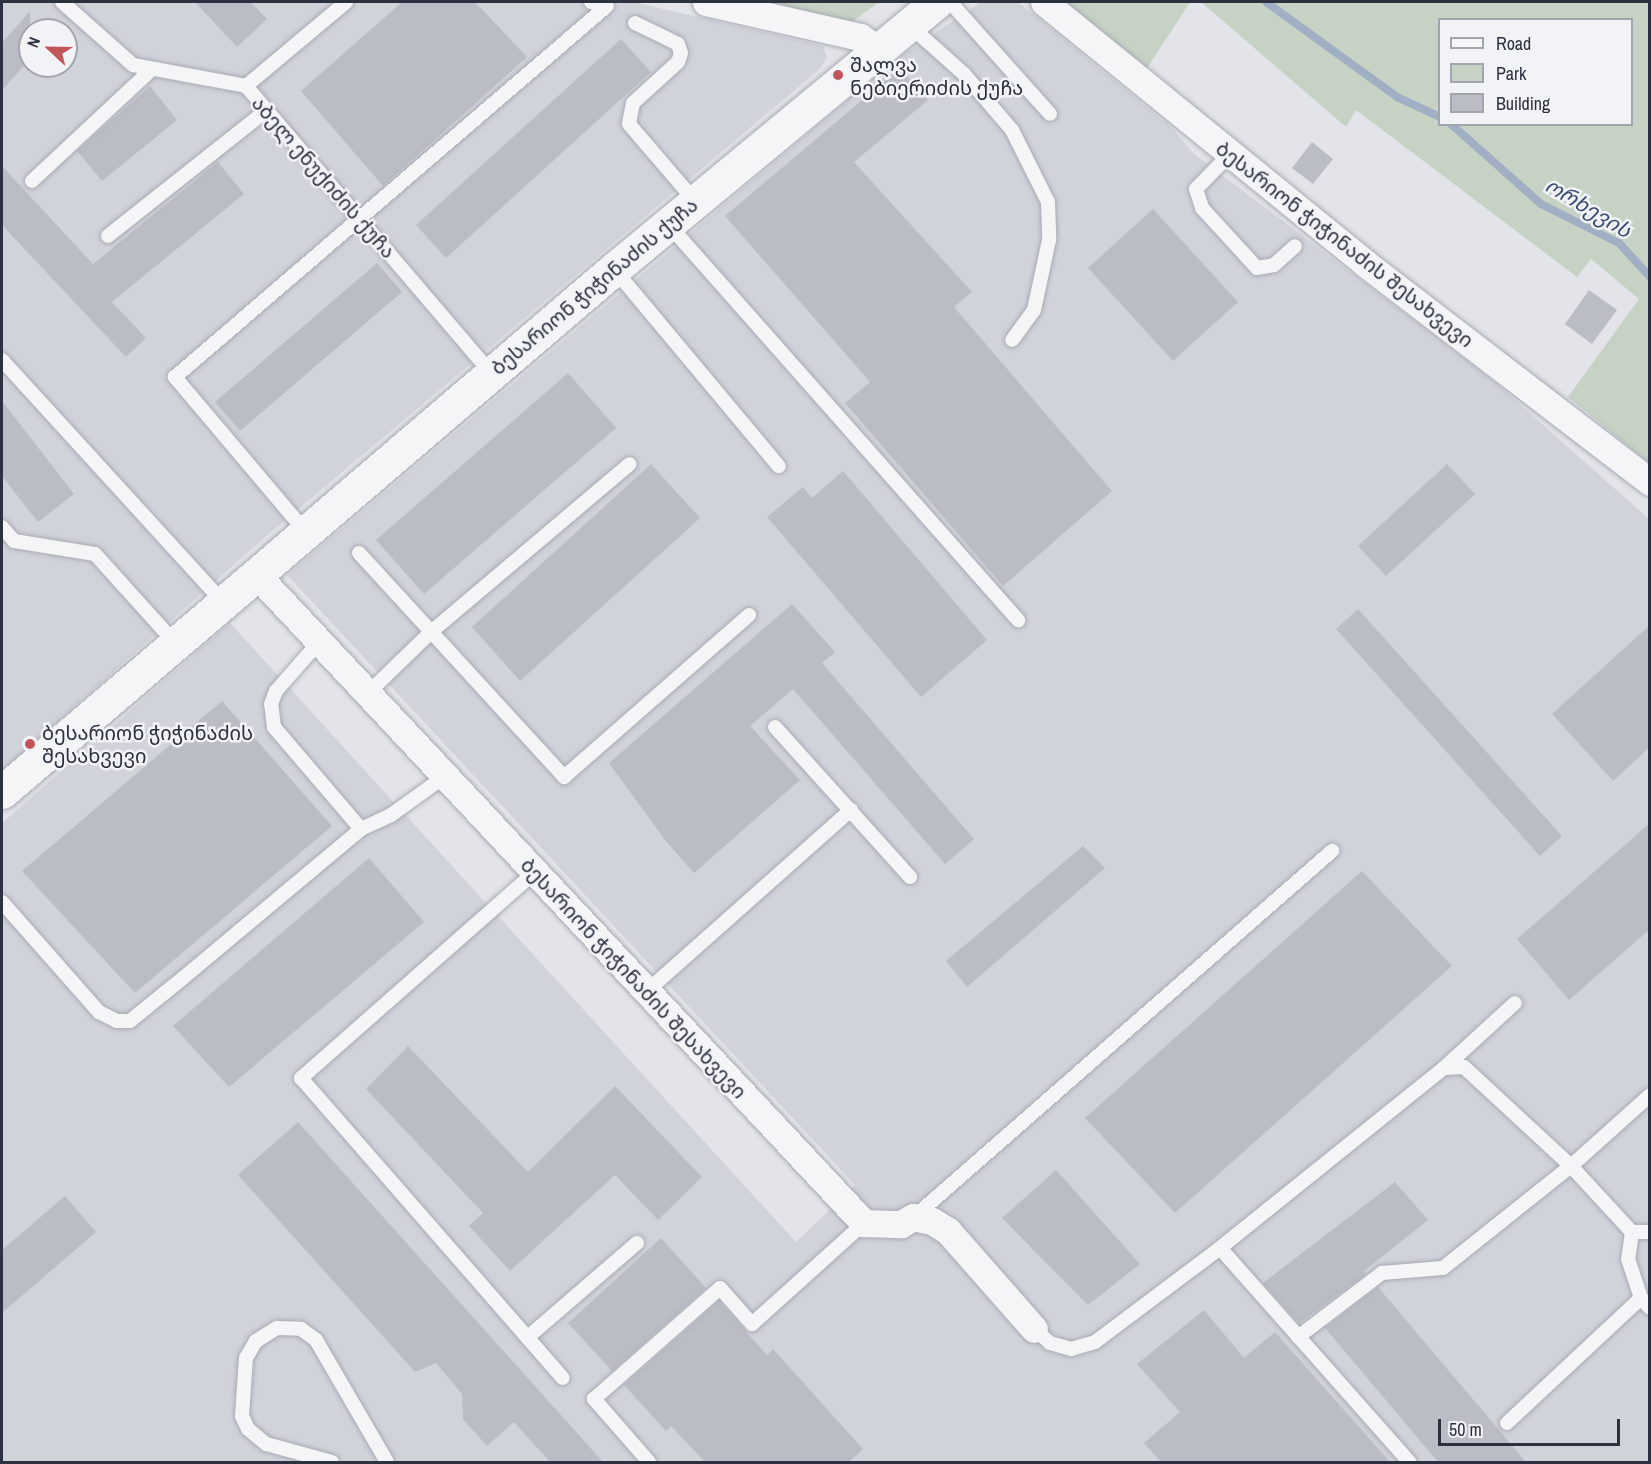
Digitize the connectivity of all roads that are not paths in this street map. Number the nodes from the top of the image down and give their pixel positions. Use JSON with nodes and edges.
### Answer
{"nodes":[{"id":1,"x":62,"y":2,"type":"edge"},
{"id":2,"x":346,"y":2,"type":"edge"},
{"id":3,"x":591,"y":2,"type":"edge"},
{"id":4,"x":706,"y":2,"type":"edge"},
{"id":5,"x":937,"y":2,"type":"edge"},
{"id":6,"x":950,"y":2,"type":"edge"},
{"id":7,"x":1044,"y":2,"type":"edge"},
{"id":8,"x":635,"y":23,"type":"dead end"},
{"id":9,"x":908,"y":24,"type":"junction"},
{"id":10,"x":878,"y":49,"type":"junction"},
{"id":11,"x":150,"y":71,"type":"junction"},
{"id":12,"x":246,"y":86,"type":"junction"},
{"id":13,"x":267,"y":110,"type":"junction"},
{"id":14,"x":1050,"y":114,"type":"dead end"},
{"id":15,"x":1230,"y":154,"type":"junction"},
{"id":16,"x":32,"y":181,"type":"dead end"},
{"id":17,"x":695,"y":201,"type":"junction"},
{"id":18,"x":360,"y":219,"type":"junction"},
{"id":19,"x":668,"y":224,"type":"junction"},
{"id":20,"x":108,"y":236,"type":"dead end"},
{"id":21,"x":1295,"y":246,"type":"dead end"},
{"id":22,"x":614,"y":269,"type":"junction"},
{"id":23,"x":1012,"y":340,"type":"dead end"},
{"id":24,"x":2,"y":360,"type":"edge"},
{"id":25,"x":492,"y":373,"type":"junction"},
{"id":26,"x":630,"y":464,"type":"dead end"},
{"id":27,"x":779,"y":466,"type":"dead end"},
{"id":28,"x":1650,"y":482,"type":"edge"},
{"id":29,"x":2,"y":527,"type":"edge"},
{"id":30,"x":305,"y":531,"type":"junction"},
{"id":31,"x":358,"y":553,"type":"dead end"},
{"id":32,"x":255,"y":573,"type":"junction"},
{"id":33,"x":222,"y":601,"type":"junction"},
{"id":34,"x":749,"y":615,"type":"dead end"},
{"id":35,"x":1018,"y":620,"type":"dead end"},
{"id":36,"x":431,"y":632,"type":"junction"},
{"id":37,"x":319,"y":642,"type":"junction"},
{"id":38,"x":175,"y":643,"type":"junction"},
{"id":39,"x":367,"y":694,"type":"junction"},
{"id":40,"x":775,"y":727,"type":"dead end"},
{"id":41,"x":445,"y":776,"type":"junction"},
{"id":42,"x":2,"y":792,"type":"edge"},
{"id":43,"x":851,"y":810,"type":"junction"},
{"id":44,"x":361,"y":829,"type":"junction"},
{"id":45,"x":1332,"y":851,"type":"dead end"},
{"id":46,"x":535,"y":872,"type":"junction"},
{"id":47,"x":910,"y":877,"type":"dead end"},
{"id":48,"x":2,"y":902,"type":"edge"},
{"id":49,"x":647,"y":992,"type":"junction"},
{"id":50,"x":1515,"y":1003,"type":"dead end"},
{"id":51,"x":1444,"y":1068,"type":"junction"},
{"id":52,"x":1650,"y":1095,"type":"edge"},
{"id":53,"x":1571,"y":1166,"type":"junction"},
{"id":54,"x":913,"y":1217,"type":"junction"},
{"id":55,"x":864,"y":1223,"type":"junction"},
{"id":56,"x":1632,"y":1232,"type":"junction"},
{"id":57,"x":1650,"y":1232,"type":"edge"},
{"id":58,"x":638,"y":1243,"type":"dead end"},
{"id":59,"x":1220,"y":1248,"type":"junction"},
{"id":60,"x":1645,"y":1303,"type":"edge"},
{"id":61,"x":1034,"y":1329,"type":"joint"},
{"id":62,"x":1298,"y":1336,"type":"junction"},
{"id":63,"x":528,"y":1338,"type":"junction"},
{"id":64,"x":563,"y":1378,"type":"dead end"},
{"id":65,"x":1507,"y":1423,"type":"dead end"},
{"id":66,"x":332,"y":1462,"type":"edge"},
{"id":67,"x":387,"y":1462,"type":"edge"},
{"id":68,"x":649,"y":1462,"type":"edge"},
{"id":69,"x":1409,"y":1462,"type":"edge"}],
"edges":[{"from":1,"to":11,"type":"lane","name":"აბელ ენუქიძის ქუჩა"},
{"from":2,"to":12,"type":"lane"},
{"from":3,"to":18,"type":"lane"},
{"from":4,"to":10,"type":"street"},
{"from":5,"to":9,"type":"street","name":"ბესარიონ ჭიჭინაძის ქუჩა"},
{"from":6,"to":14,"type":"lane"},
{"from":7,"to":15,"type":"street","name":"ბესარიონ ჭიჭინაძის შესახვევი"},
{"from":8,"to":17,"type":"lane"},
{"from":9,"to":10,"type":"street","name":"ბესარიონ ჭიჭინაძის ქუჩა"},
{"from":9,"to":23,"type":"lane"},
{"from":10,"to":17,"type":"street","name":"ბესარიონ ჭიჭინაძის ქუჩა"},
{"from":11,"to":12,"type":"lane","name":"აბელ ენუქიძის ქუჩა"},
{"from":11,"to":16,"type":"lane"},
{"from":12,"to":13,"type":"lane","name":"აბელ ენუქიძის ქუჩა"},
{"from":13,"to":18,"type":"lane","name":"აბელ ენუქიძის ქუჩა"},
{"from":13,"to":20,"type":"lane"},
{"from":15,"to":21,"type":"lane"},
{"from":15,"to":28,"type":"street","name":"ბესარიონ ჭიჭინაძის შესახვევი"},
{"from":17,"to":19,"type":"street","name":"ბესარიონ ჭიჭინაძის ქუჩა"},
{"from":18,"to":25,"type":"lane","name":"აბელ ენუქიძის ქუჩა"},
{"from":18,"to":30,"type":"lane"},
{"from":19,"to":22,"type":"street","name":"ბესარიონ ჭიჭინაძის ქუჩა"},
{"from":19,"to":35,"type":"lane"},
{"from":22,"to":25,"type":"street","name":"ბესარიონ ჭიჭინაძის ქუჩა"},
{"from":22,"to":27,"type":"lane"},
{"from":24,"to":33,"type":"lane"},
{"from":25,"to":30,"type":"street","name":"ბესარიონ ჭიჭინაძის ქუჩა"},
{"from":26,"to":36,"type":"lane"},
{"from":29,"to":38,"type":"lane"},
{"from":30,"to":32,"type":"street","name":"ბესარიონ ჭიჭინაძის ქუჩა"},
{"from":31,"to":36,"type":"lane"},
{"from":32,"to":33,"type":"street","name":"ბესარიონ ჭიჭინაძის ქუჩა"},
{"from":32,"to":37,"type":"street","name":"ბესარიონ ჭიჭინაძის შესახვევი"},
{"from":33,"to":38,"type":"street","name":"ბესარიონ ჭიჭინაძის ქუჩა"},
{"from":34,"to":36,"type":"lane"},
{"from":36,"to":39,"type":"lane"},
{"from":37,"to":39,"type":"street","name":"ბესარიონ ჭიჭინაძის შესახვევი"},
{"from":37,"to":44,"type":"lane"},
{"from":38,"to":42,"type":"street","name":"ბესარიონ ჭიჭინაძის ქუჩა"},
{"from":39,"to":41,"type":"street","name":"ბესარიონ ჭიჭინაძის შესახვევი"},
{"from":40,"to":43,"type":"lane"},
{"from":41,"to":44,"type":"lane"},
{"from":41,"to":46,"type":"street","name":"ბესარიონ ჭიჭინაძის შესახვევი"},
{"from":43,"to":47,"type":"lane"},
{"from":43,"to":49,"type":"lane"},
{"from":44,"to":48,"type":"lane"},
{"from":45,"to":54,"type":"lane"},
{"from":46,"to":49,"type":"street","name":"ბესარიონ ჭიჭინაძის შესახვევი"},
{"from":46,"to":63,"type":"lane"},
{"from":49,"to":55,"type":"street","name":"ბესარიონ ჭიჭინაძის შესახვევი"},
{"from":50,"to":51,"type":"lane"},
{"from":51,"to":53,"type":"lane"},
{"from":51,"to":59,"type":"lane"},
{"from":52,"to":53,"type":"lane"},
{"from":53,"to":56,"type":"lane"},
{"from":53,"to":62,"type":"lane"},
{"from":54,"to":55,"type":"street"},
{"from":54,"to":61,"type":"street"},
{"from":55,"to":68,"type":"lane"},
{"from":56,"to":57,"type":"lane"},
{"from":56,"to":60,"type":"lane"},
{"from":58,"to":63,"type":"lane"},
{"from":59,"to":61,"type":"lane"},
{"from":59,"to":62,"type":"lane"},
{"from":60,"to":65,"type":"lane"},
{"from":62,"to":69,"type":"lane"},
{"from":63,"to":64,"type":"lane"},
{"from":66,"to":67,"type":"lane"}]}
